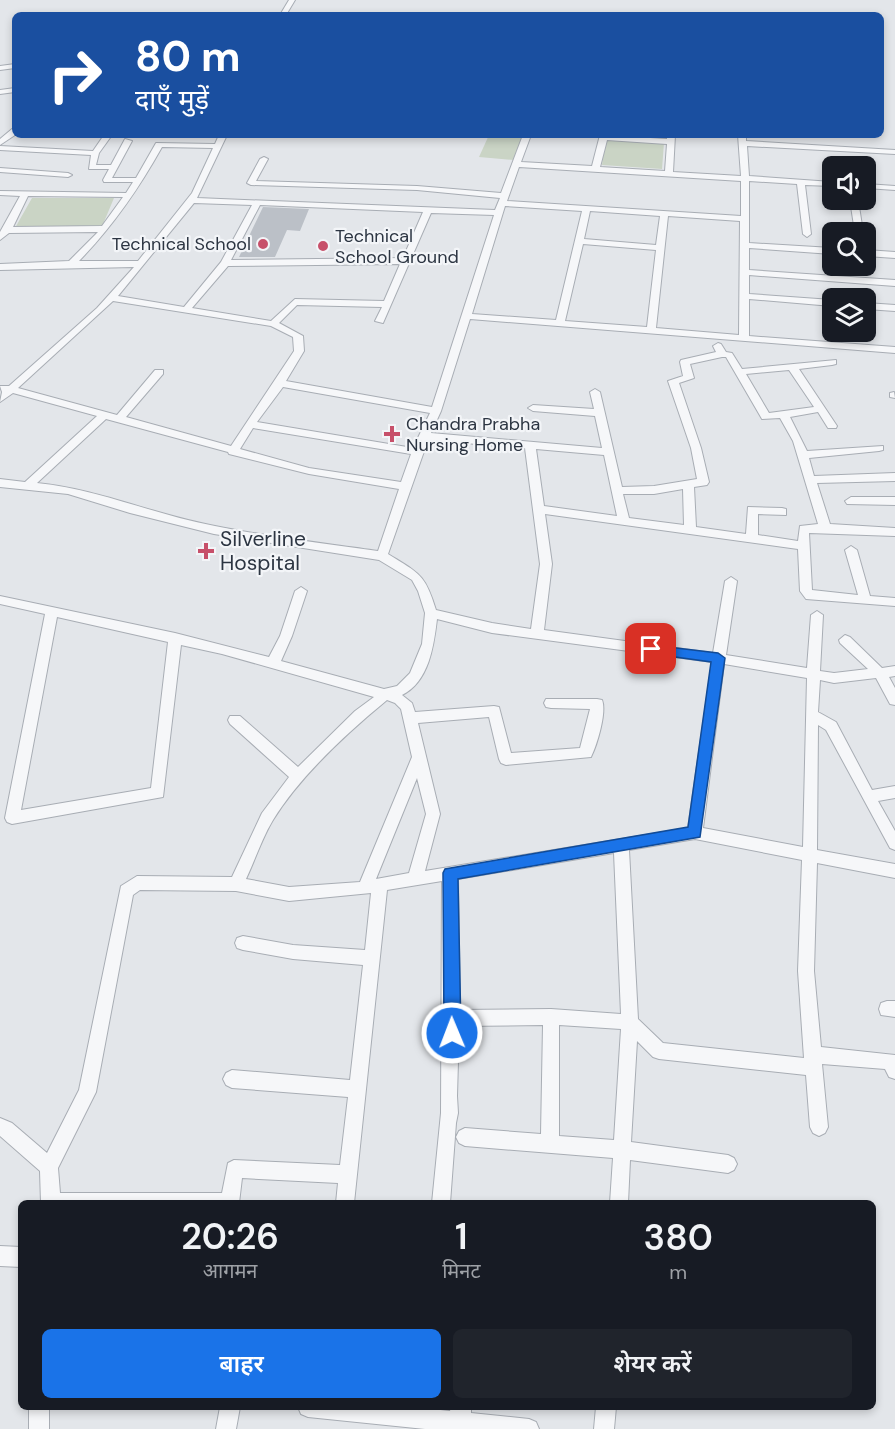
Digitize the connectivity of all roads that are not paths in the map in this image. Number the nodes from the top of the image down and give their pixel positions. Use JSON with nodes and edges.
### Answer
{"nodes":[{"id":1,"x":12,"y":134,"type":"edge"},
{"id":2,"x":106,"y":138,"type":"edge"},
{"id":3,"x":222,"y":138,"type":"edge"},
{"id":4,"x":526,"y":138,"type":"edge"},
{"id":5,"x":603,"y":138,"type":"edge"},
{"id":6,"x":671,"y":138,"type":"edge"},
{"id":7,"x":742,"y":139,"type":"edge"},
{"id":8,"x":128,"y":141,"type":"dead end"},
{"id":9,"x":0,"y":145,"type":"edge"},
{"id":10,"x":218,"y":146,"type":"junction"},
{"id":11,"x":895,"y":152,"type":"edge"},
{"id":12,"x":95,"y":153,"type":"junction"},
{"id":13,"x":264,"y":159,"type":"dead end"},
{"id":14,"x":516,"y":164,"type":"junction"},
{"id":15,"x":114,"y":167,"type":"junction"},
{"id":16,"x":595,"y":169,"type":"junction"},
{"id":17,"x":0,"y":170,"type":"edge"},
{"id":18,"x":669,"y":174,"type":"junction"},
{"id":19,"x":68,"y":175,"type":"dead end"},
{"id":20,"x":745,"y":178,"type":"junction"},
{"id":21,"x":138,"y":180,"type":"junction"},
{"id":22,"x":801,"y":182,"type":"junction"},
{"id":23,"x":822,"y":183,"type":"edge"},
{"id":24,"x":300,"y":184,"type":"junction"},
{"id":25,"x":876,"y":187,"type":"edge"},
{"id":26,"x":893,"y":188,"type":"edge"},
{"id":27,"x":0,"y":193,"type":"edge"},
{"id":28,"x":25,"y":193,"type":"junction"},
{"id":29,"x":126,"y":195,"type":"junction"},
{"id":30,"x":191,"y":200,"type":"junction"},
{"id":31,"x":895,"y":200,"type":"edge"},
{"id":32,"x":257,"y":203,"type":"junction"},
{"id":33,"x":502,"y":204,"type":"junction"},
{"id":34,"x":293,"y":205,"type":"junction"},
{"id":35,"x":587,"y":208,"type":"junction"},
{"id":36,"x":428,"y":210,"type":"junction"},
{"id":37,"x":664,"y":214,"type":"junction"},
{"id":38,"x":745,"y":219,"type":"junction"},
{"id":39,"x":105,"y":229,"type":"junction"},
{"id":40,"x":7,"y":230,"type":"junction"},
{"id":41,"x":807,"y":234,"type":"dead end"},
{"id":42,"x":0,"y":237,"type":"edge"},
{"id":43,"x":579,"y":241,"type":"junction"},
{"id":44,"x":744,"y":245,"type":"junction"},
{"id":45,"x":660,"y":248,"type":"junction"},
{"id":46,"x":822,"y":250,"type":"edge"},
{"id":47,"x":876,"y":254,"type":"edge"},
{"id":48,"x":895,"y":255,"type":"edge"},
{"id":49,"x":406,"y":261,"type":"junction"},
{"id":50,"x":225,"y":263,"type":"junction"},
{"id":51,"x":72,"y":264,"type":"junction"},
{"id":52,"x":141,"y":264,"type":"junction"},
{"id":53,"x":0,"y":267,"type":"edge"},
{"id":54,"x":744,"y":272,"type":"junction"},
{"id":55,"x":895,"y":283,"type":"edge"},
{"id":56,"x":744,"y":296,"type":"junction"},
{"id":57,"x":111,"y":298,"type":"junction"},
{"id":58,"x":822,"y":302,"type":"edge"},
{"id":59,"x":387,"y":304,"type":"junction"},
{"id":60,"x":876,"y":307,"type":"edge"},
{"id":61,"x":895,"y":308,"type":"edge"},
{"id":62,"x":186,"y":310,"type":"junction"},
{"id":63,"x":466,"y":316,"type":"junction"},
{"id":64,"x":380,"y":321,"type":"dead end"},
{"id":65,"x":273,"y":324,"type":"junction"},
{"id":66,"x":560,"y":324,"type":"junction"},
{"id":67,"x":651,"y":331,"type":"junction"},
{"id":68,"x":713,"y":336,"type":"junction"},
{"id":69,"x":744,"y":338,"type":"junction"},
{"id":70,"x":895,"y":350,"type":"edge"},
{"id":71,"x":722,"y":354,"type":"junction"},
{"id":72,"x":832,"y":362,"type":"dead end"},
{"id":73,"x":792,"y":366,"type":"junction"},
{"id":74,"x":159,"y":372,"type":"dead end"},
{"id":75,"x":739,"y":372,"type":"junction"},
{"id":76,"x":280,"y":383,"type":"junction"},
{"id":77,"x":5,"y":389,"type":"edge"},
{"id":78,"x":595,"y":392,"type":"dead end"},
{"id":79,"x":0,"y":399,"type":"edge"},
{"id":80,"x":533,"y":408,"type":"dead end"},
{"id":81,"x":820,"y":409,"type":"junction"},
{"id":82,"x":436,"y":411,"type":"junction"},
{"id":83,"x":599,"y":413,"type":"junction"},
{"id":84,"x":783,"y":414,"type":"junction"},
{"id":85,"x":104,"y":415,"type":"junction"},
{"id":86,"x":119,"y":419,"type":"junction"},
{"id":87,"x":250,"y":424,"type":"junction"},
{"id":88,"x":832,"y":426,"type":"dead end"},
{"id":89,"x":425,"y":436,"type":"junction"},
{"id":90,"x":530,"y":445,"type":"junction"},
{"id":91,"x":879,"y":448,"type":"dead end"},
{"id":92,"x":233,"y":452,"type":"junction"},
{"id":93,"x":608,"y":452,"type":"junction"},
{"id":94,"x":417,"y":453,"type":"junction"},
{"id":95,"x":803,"y":455,"type":"junction"},
{"id":96,"x":895,"y":477,"type":"edge"},
{"id":97,"x":810,"y":480,"type":"junction"},
{"id":98,"x":0,"y":483,"type":"edge"},
{"id":99,"x":688,"y":485,"type":"junction"},
{"id":100,"x":27,"y":486,"type":"junction"},
{"id":101,"x":405,"y":486,"type":"junction"},
{"id":102,"x":617,"y":491,"type":"junction"},
{"id":103,"x":851,"y":501,"type":"dead end"},
{"id":104,"x":895,"y":501,"type":"edge"},
{"id":105,"x":539,"y":509,"type":"junction"},
{"id":106,"x":782,"y":512,"type":"dead end"},
{"id":107,"x":624,"y":522,"type":"junction"},
{"id":108,"x":825,"y":528,"type":"junction"},
{"id":109,"x":690,"y":531,"type":"junction"},
{"id":110,"x":895,"y":532,"type":"edge"},
{"id":111,"x":752,"y":540,"type":"junction"},
{"id":112,"x":805,"y":546,"type":"junction"},
{"id":113,"x":851,"y":550,"type":"dead end"},
{"id":114,"x":382,"y":556,"type":"junction"},
{"id":115,"x":731,"y":581,"type":"dead end"},
{"id":116,"x":301,"y":591,"type":"dead end"},
{"id":117,"x":865,"y":599,"type":"junction"},
{"id":118,"x":0,"y":600,"type":"edge"},
{"id":119,"x":895,"y":602,"type":"edge"},
{"id":120,"x":52,"y":611,"type":"junction"},
{"id":121,"x":431,"y":613,"type":"junction"},
{"id":122,"x":817,"y":615,"type":"dead end"},
{"id":123,"x":537,"y":634,"type":"junction"},
{"id":124,"x":175,"y":638,"type":"junction"},
{"id":125,"x":845,"y":640,"type":"dead end"},
{"id":126,"x":718,"y":658,"type":"junction"},
{"id":127,"x":273,"y":663,"type":"junction"},
{"id":128,"x":895,"y":671,"type":"edge"},
{"id":129,"x":880,"y":673,"type":"junction"},
{"id":130,"x":812,"y":675,"type":"junction"},
{"id":131,"x":386,"y":694,"type":"junction"},
{"id":132,"x":895,"y":700,"type":"edge"},
{"id":133,"x":551,"y":703,"type":"dead end"},
{"id":134,"x":811,"y":715,"type":"junction"},
{"id":135,"x":409,"y":718,"type":"junction"},
{"id":136,"x":235,"y":720,"type":"dead end"},
{"id":137,"x":418,"y":759,"type":"junction"},
{"id":138,"x":298,"y":776,"type":"junction"},
{"id":139,"x":895,"y":792,"type":"edge"},
{"id":140,"x":868,"y":797,"type":"junction"},
{"id":141,"x":6,"y":819,"type":"edge"},
{"id":142,"x":695,"y":833,"type":"junction"},
{"id":143,"x":895,"y":843,"type":"edge"},
{"id":144,"x":621,"y":845,"type":"junction"},
{"id":145,"x":810,"y":855,"type":"junction"},
{"id":146,"x":895,"y":871,"type":"edge"},
{"id":147,"x":450,"y":873,"type":"junction"},
{"id":148,"x":415,"y":879,"type":"junction"},
{"id":149,"x":236,"y":884,"type":"junction"},
{"id":150,"x":372,"y":886,"type":"junction"},
{"id":151,"x":243,"y":943,"type":"dead end"},
{"id":152,"x":372,"y":958,"type":"junction"},
{"id":153,"x":551,"y":1017,"type":"junction"},
{"id":154,"x":452,"y":1018,"type":"junction"},
{"id":155,"x":630,"y":1022,"type":"junction"},
{"id":156,"x":812,"y":1061,"type":"junction"},
{"id":157,"x":895,"y":1071,"type":"edge"},
{"id":158,"x":232,"y":1078,"type":"dead end"},
{"id":159,"x":357,"y":1089,"type":"junction"},
{"id":160,"x":0,"y":1127,"type":"edge"},
{"id":161,"x":819,"y":1127,"type":"dead end"},
{"id":162,"x":465,"y":1137,"type":"dead end"},
{"id":163,"x":550,"y":1144,"type":"junction"},
{"id":164,"x":622,"y":1150,"type":"junction"},
{"id":165,"x":728,"y":1164,"type":"dead end"},
{"id":166,"x":49,"y":1167,"type":"junction"},
{"id":167,"x":348,"y":1174,"type":"junction"},
{"id":168,"x":50,"y":1200,"type":"edge"},
{"id":169,"x":230,"y":1200,"type":"edge"},
{"id":170,"x":345,"y":1200,"type":"edge"},
{"id":171,"x":441,"y":1200,"type":"edge"},
{"id":172,"x":619,"y":1200,"type":"edge"},
{"id":173,"x":0,"y":1256,"type":"edge"},
{"id":174,"x":18,"y":1257,"type":"edge"},
{"id":175,"x":39,"y":1410,"type":"edge"},
{"id":176,"x":229,"y":1410,"type":"edge"},
{"id":177,"x":365,"y":1410,"type":"edge"},
{"id":178,"x":606,"y":1410,"type":"edge"},
{"id":179,"x":460,"y":1415,"type":"edge"},
{"id":180,"x":39,"y":1429,"type":"edge"},
{"id":181,"x":226,"y":1429,"type":"edge"},
{"id":182,"x":529,"y":1429,"type":"edge"},
{"id":183,"x":604,"y":1429,"type":"edge"}],
"edges":[{"from":1,"to":9,"type":"street"},
{"from":2,"to":12,"type":"street"},
{"from":3,"to":10,"type":"street"},
{"from":4,"to":14,"type":"street"},
{"from":5,"to":16,"type":"street"},
{"from":6,"to":18,"type":"street"},
{"from":7,"to":11,"type":"street"},
{"from":7,"to":20,"type":"street"},
{"from":8,"to":15,"type":"street"},
{"from":9,"to":12,"type":"street"},
{"from":10,"to":21,"type":"street"},
{"from":10,"to":30,"type":"street"},
{"from":12,"to":15,"type":"street"},
{"from":13,"to":24,"type":"street"},
{"from":14,"to":16,"type":"street"},
{"from":14,"to":33,"type":"street"},
{"from":15,"to":21,"type":"street"},
{"from":16,"to":18,"type":"street"},
{"from":17,"to":19,"type":"street"},
{"from":18,"to":20,"type":"street"},
{"from":20,"to":22,"type":"street"},
{"from":20,"to":38,"type":"street"},
{"from":21,"to":29,"type":"street"},
{"from":22,"to":23,"type":"street"},
{"from":22,"to":41,"type":"street"},
{"from":24,"to":33,"type":"street"},
{"from":24,"to":34,"type":"street"},
{"from":25,"to":26,"type":"street"},
{"from":26,"to":31,"type":"street"},
{"from":27,"to":28,"type":"street"},
{"from":28,"to":29,"type":"street"},
{"from":28,"to":40,"type":"street"},
{"from":29,"to":39,"type":"street"},
{"from":30,"to":32,"type":"street"},
{"from":30,"to":52,"type":"street"},
{"from":32,"to":34,"type":"street"},
{"from":32,"to":50,"type":"street"},
{"from":33,"to":35,"type":"street"},
{"from":33,"to":36,"type":"street"},
{"from":33,"to":63,"type":"street"},
{"from":34,"to":36,"type":"street"},
{"from":35,"to":37,"type":"street"},
{"from":35,"to":43,"type":"street"},
{"from":36,"to":49,"type":"street"},
{"from":37,"to":38,"type":"street"},
{"from":37,"to":45,"type":"street"},
{"from":38,"to":44,"type":"street"},
{"from":39,"to":40,"type":"street"},
{"from":39,"to":51,"type":"street"},
{"from":40,"to":42,"type":"street"},
{"from":43,"to":45,"type":"street"},
{"from":43,"to":66,"type":"street"},
{"from":44,"to":46,"type":"street"},
{"from":44,"to":54,"type":"street"},
{"from":45,"to":67,"type":"street"},
{"from":47,"to":48,"type":"street"},
{"from":49,"to":50,"type":"street"},
{"from":49,"to":59,"type":"street"},
{"from":50,"to":62,"type":"street"},
{"from":51,"to":52,"type":"street"},
{"from":51,"to":53,"type":"street"},
{"from":52,"to":57,"type":"street"},
{"from":54,"to":55,"type":"street"},
{"from":54,"to":56,"type":"street"},
{"from":56,"to":58,"type":"street"},
{"from":56,"to":69,"type":"street"},
{"from":57,"to":62,"type":"street"},
{"from":57,"to":77,"type":"street"},
{"from":59,"to":64,"type":"street"},
{"from":59,"to":65,"type":"street"},
{"from":60,"to":61,"type":"street"},
{"from":62,"to":65,"type":"street"},
{"from":63,"to":66,"type":"street"},
{"from":63,"to":82,"type":"street"},
{"from":65,"to":76,"type":"street"},
{"from":66,"to":67,"type":"street"},
{"from":67,"to":68,"type":"street"},
{"from":68,"to":69,"type":"street"},
{"from":68,"to":71,"type":"street"},
{"from":69,"to":70,"type":"street"},
{"from":71,"to":75,"type":"street"},
{"from":71,"to":99,"type":"street"},
{"from":72,"to":73,"type":"street"},
{"from":73,"to":75,"type":"street"},
{"from":73,"to":81,"type":"street"},
{"from":74,"to":86,"type":"street"},
{"from":75,"to":84,"type":"street"},
{"from":76,"to":82,"type":"street"},
{"from":76,"to":87,"type":"street"},
{"from":77,"to":79,"type":"street"},
{"from":77,"to":85,"type":"street"},
{"from":78,"to":83,"type":"street"},
{"from":80,"to":83,"type":"street"},
{"from":81,"to":84,"type":"street"},
{"from":81,"to":88,"type":"street"},
{"from":82,"to":89,"type":"street"},
{"from":83,"to":93,"type":"street"},
{"from":84,"to":95,"type":"street"},
{"from":85,"to":86,"type":"street"},
{"from":85,"to":100,"type":"street"},
{"from":86,"to":92,"type":"street"},
{"from":87,"to":92,"type":"street"},
{"from":87,"to":94,"type":"street"},
{"from":89,"to":90,"type":"street"},
{"from":89,"to":94,"type":"street"},
{"from":90,"to":93,"type":"street"},
{"from":90,"to":105,"type":"street"},
{"from":91,"to":95,"type":"street"},
{"from":92,"to":101,"type":"street"},
{"from":93,"to":102,"type":"street"},
{"from":94,"to":101,"type":"street"},
{"from":95,"to":97,"type":"street"},
{"from":96,"to":97,"type":"street"},
{"from":97,"to":108,"type":"street"},
{"from":98,"to":100,"type":"street"},
{"from":99,"to":102,"type":"street"},
{"from":99,"to":109,"type":"street"},
{"from":100,"to":114,"type":"street"},
{"from":101,"to":114,"type":"street"},
{"from":102,"to":107,"type":"street"},
{"from":103,"to":104,"type":"street"},
{"from":105,"to":107,"type":"street"},
{"from":105,"to":123,"type":"street"},
{"from":106,"to":111,"type":"street"},
{"from":107,"to":109,"type":"street"},
{"from":108,"to":110,"type":"street"},
{"from":108,"to":112,"type":"street"},
{"from":109,"to":111,"type":"street"},
{"from":111,"to":112,"type":"street"},
{"from":112,"to":117,"type":"street"},
{"from":113,"to":117,"type":"street"},
{"from":114,"to":121,"type":"street"},
{"from":115,"to":126,"type":"street"},
{"from":116,"to":127,"type":"street"},
{"from":117,"to":119,"type":"street"},
{"from":118,"to":120,"type":"street"},
{"from":120,"to":124,"type":"street"},
{"from":120,"to":141,"type":"street"},
{"from":121,"to":123,"type":"street"},
{"from":121,"to":131,"type":"street"},
{"from":122,"to":130,"type":"street"},
{"from":123,"to":126,"type":"street"},
{"from":124,"to":127,"type":"street"},
{"from":124,"to":141,"type":"street"},
{"from":125,"to":129,"type":"street"},
{"from":126,"to":130,"type":"street"},
{"from":126,"to":142,"type":"street"},
{"from":127,"to":131,"type":"street"},
{"from":128,"to":129,"type":"street"},
{"from":129,"to":130,"type":"street"},
{"from":129,"to":132,"type":"street"},
{"from":130,"to":134,"type":"street"},
{"from":131,"to":135,"type":"street"},
{"from":131,"to":138,"type":"street"},
{"from":133,"to":135,"type":"street"},
{"from":134,"to":140,"type":"street"},
{"from":134,"to":145,"type":"street"},
{"from":135,"to":137,"type":"street"},
{"from":136,"to":138,"type":"street"},
{"from":137,"to":148,"type":"street"},
{"from":137,"to":150,"type":"street"},
{"from":138,"to":149,"type":"street"},
{"from":139,"to":140,"type":"street"},
{"from":140,"to":143,"type":"street"},
{"from":142,"to":144,"type":"street"},
{"from":142,"to":145,"type":"street"},
{"from":144,"to":147,"type":"street"},
{"from":144,"to":155,"type":"street"},
{"from":145,"to":146,"type":"street"},
{"from":145,"to":156,"type":"street"},
{"from":147,"to":148,"type":"street"},
{"from":147,"to":154,"type":"street"},
{"from":148,"to":150,"type":"street"},
{"from":149,"to":150,"type":"street"},
{"from":149,"to":166,"type":"street"},
{"from":150,"to":152,"type":"street"},
{"from":151,"to":152,"type":"street"},
{"from":152,"to":159,"type":"street"},
{"from":153,"to":154,"type":"street"},
{"from":153,"to":155,"type":"street"},
{"from":153,"to":163,"type":"street"},
{"from":154,"to":171,"type":"street"},
{"from":155,"to":156,"type":"street"},
{"from":155,"to":164,"type":"street"},
{"from":156,"to":157,"type":"street"},
{"from":156,"to":161,"type":"street"},
{"from":158,"to":159,"type":"street"},
{"from":159,"to":167,"type":"street"},
{"from":160,"to":166,"type":"street"},
{"from":162,"to":163,"type":"street"},
{"from":163,"to":164,"type":"street"},
{"from":164,"to":165,"type":"street"},
{"from":164,"to":172,"type":"street"},
{"from":166,"to":168,"type":"street"},
{"from":167,"to":169,"type":"street"},
{"from":167,"to":170,"type":"street"},
{"from":173,"to":174,"type":"street"},
{"from":175,"to":180,"type":"street"},
{"from":176,"to":181,"type":"street"},
{"from":177,"to":179,"type":"street"},
{"from":178,"to":183,"type":"street"},
{"from":179,"to":182,"type":"street"}]}
